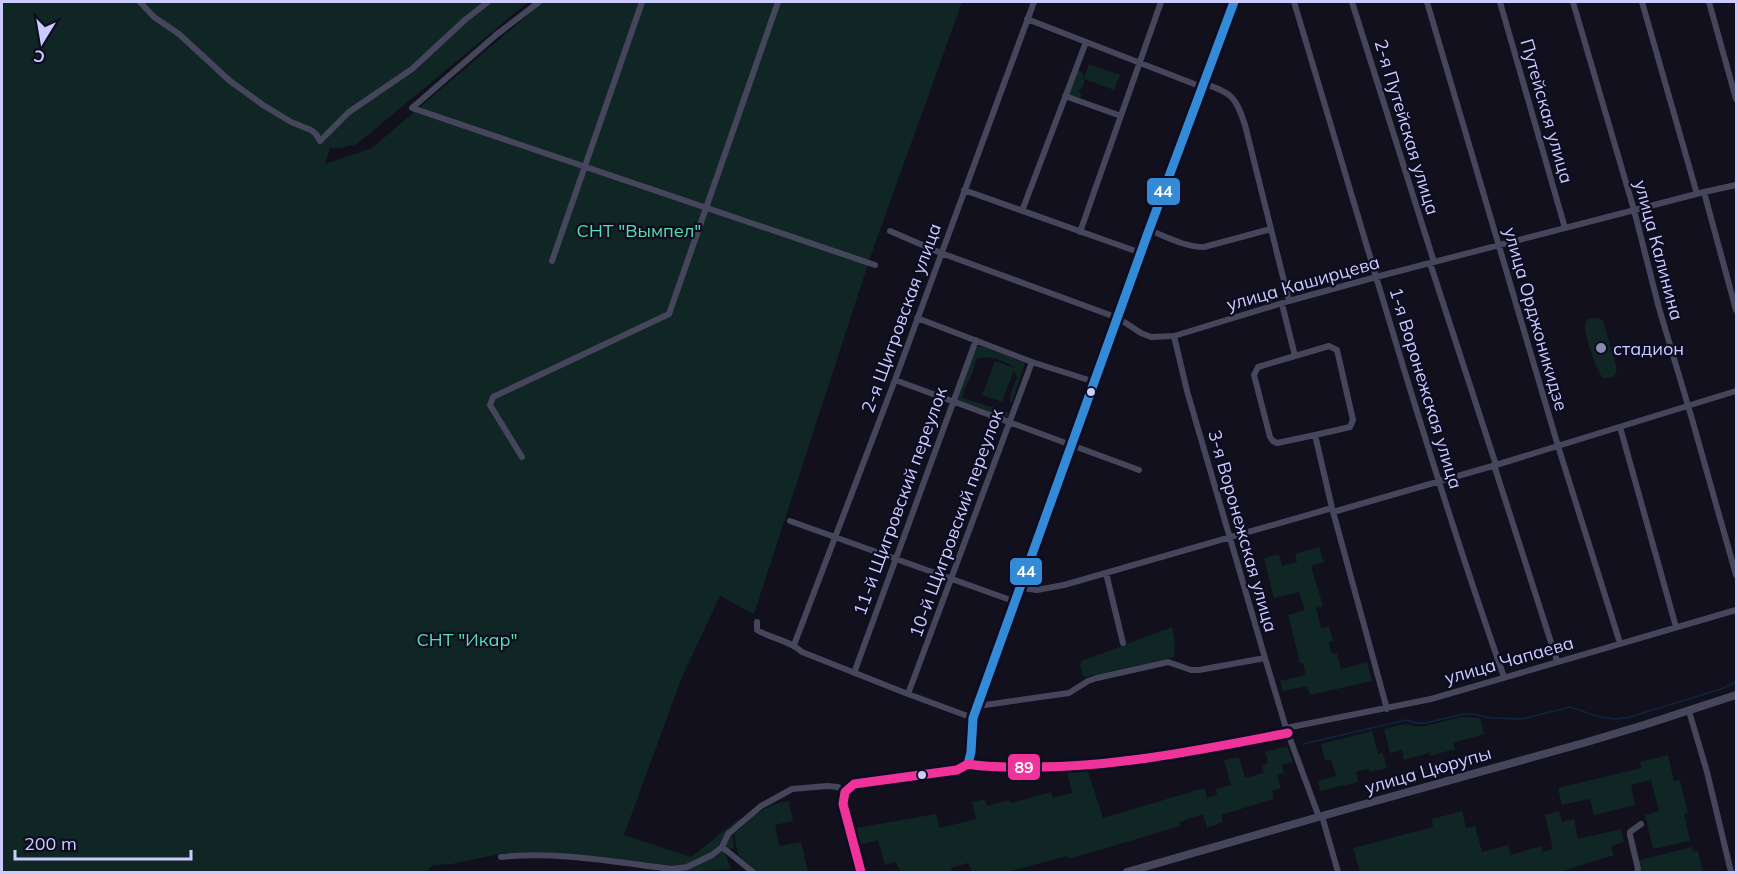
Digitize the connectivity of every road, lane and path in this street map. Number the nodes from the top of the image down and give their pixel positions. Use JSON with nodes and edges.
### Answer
{"nodes":[{"id":1,"x":140,"y":2,"type":"edge"},
{"id":2,"x":488,"y":2,"type":"edge"},
{"id":3,"x":539,"y":2,"type":"edge"},
{"id":4,"x":642,"y":2,"type":"edge"},
{"id":5,"x":778,"y":2,"type":"edge"},
{"id":6,"x":1034,"y":2,"type":"edge"},
{"id":7,"x":1161,"y":2,"type":"edge"},
{"id":8,"x":1234,"y":2,"type":"edge"},
{"id":9,"x":1294,"y":2,"type":"edge"},
{"id":10,"x":1352,"y":2,"type":"edge"},
{"id":11,"x":1427,"y":2,"type":"edge"},
{"id":12,"x":1500,"y":2,"type":"edge"},
{"id":13,"x":1573,"y":2,"type":"edge"},
{"id":14,"x":1642,"y":2,"type":"edge"},
{"id":15,"x":1709,"y":2,"type":"edge"},
{"id":16,"x":1028,"y":19,"type":"junction"},
{"id":17,"x":1086,"y":42,"type":"junction"},
{"id":18,"x":1139,"y":64,"type":"junction"},
{"id":19,"x":1202,"y":85,"type":"junction"},
{"id":20,"x":1065,"y":96,"type":"junction"},
{"id":21,"x":1737,"y":99,"type":"edge"},
{"id":22,"x":1121,"y":117,"type":"junction"},
{"id":23,"x":585,"y":167,"type":"junction"},
{"id":24,"x":1737,"y":185,"type":"edge"},
{"id":25,"x":964,"y":190,"type":"junction"},
{"id":26,"x":1704,"y":192,"type":"junction"},
{"id":27,"x":1697,"y":194,"type":"junction"},
{"id":28,"x":706,"y":208,"type":"junction"},
{"id":29,"x":1635,"y":210,"type":"junction"},
{"id":30,"x":1022,"y":211,"type":"junction"},
{"id":31,"x":1564,"y":228,"type":"junction"},
{"id":32,"x":1271,"y":229,"type":"junction"},
{"id":33,"x":1149,"y":230,"type":"junction"},
{"id":34,"x":890,"y":231,"type":"dead end"},
{"id":35,"x":1080,"y":232,"type":"junction"},
{"id":36,"x":1499,"y":245,"type":"junction"},
{"id":37,"x":941,"y":253,"type":"junction"},
{"id":38,"x":1141,"y":253,"type":"junction"},
{"id":39,"x":552,"y":261,"type":"dead end"},
{"id":40,"x":1432,"y":262,"type":"junction"},
{"id":41,"x":875,"y":265,"type":"dead end"},
{"id":42,"x":1376,"y":277,"type":"junction"},
{"id":43,"x":1290,"y":301,"type":"junction"},
{"id":44,"x":1282,"y":304,"type":"junction"},
{"id":45,"x":1737,"y":310,"type":"edge"},
{"id":46,"x":917,"y":318,"type":"junction"},
{"id":47,"x":1118,"y":318,"type":"junction"},
{"id":48,"x":1174,"y":336,"type":"junction"},
{"id":49,"x":976,"y":340,"type":"junction"},
{"id":50,"x":1295,"y":356,"type":"junction"},
{"id":51,"x":1032,"y":362,"type":"junction"},
{"id":52,"x":895,"y":380,"type":"junction"},
{"id":53,"x":1095,"y":382,"type":"junction"},
{"id":54,"x":1737,"y":391,"type":"edge"},
{"id":55,"x":953,"y":401,"type":"junction"},
{"id":56,"x":1688,"y":407,"type":"junction"},
{"id":57,"x":1010,"y":423,"type":"junction"},
{"id":58,"x":1620,"y":427,"type":"junction"},
{"id":59,"x":1316,"y":435,"type":"junction"},
{"id":60,"x":1072,"y":444,"type":"junction"},
{"id":61,"x":1558,"y":446,"type":"junction"},
{"id":62,"x":522,"y":457,"type":"dead end"},
{"id":63,"x":1495,"y":465,"type":"junction"},
{"id":64,"x":1139,"y":470,"type":"dead end"},
{"id":65,"x":1439,"y":480,"type":"junction"},
{"id":66,"x":1332,"y":510,"type":"junction"},
{"id":67,"x":790,"y":521,"type":"dead end"},
{"id":68,"x":836,"y":537,"type":"junction"},
{"id":69,"x":1229,"y":538,"type":"junction"},
{"id":70,"x":895,"y":558,"type":"junction"},
{"id":71,"x":1106,"y":573,"type":"junction"},
{"id":72,"x":1737,"y":575,"type":"edge"},
{"id":73,"x":951,"y":578,"type":"junction"},
{"id":74,"x":1021,"y":588,"type":"junction"},
{"id":75,"x":1016,"y":602,"type":"junction"},
{"id":76,"x":1737,"y":610,"type":"edge"},
{"id":77,"x":757,"y":622,"type":"dead end"},
{"id":78,"x":1676,"y":627,"type":"junction"},
{"id":79,"x":1123,"y":643,"type":"dead end"},
{"id":80,"x":1620,"y":643,"type":"junction"},
{"id":81,"x":794,"y":645,"type":"junction"},
{"id":82,"x":1265,"y":658,"type":"junction"},
{"id":83,"x":1557,"y":661,"type":"junction"},
{"id":84,"x":854,"y":673,"type":"junction"},
{"id":85,"x":1504,"y":677,"type":"junction"},
{"id":86,"x":908,"y":694,"type":"junction"},
{"id":87,"x":1737,"y":694,"type":"edge"},
{"id":88,"x":978,"y":706,"type":"junction"},
{"id":89,"x":1387,"y":709,"type":"junction"},
{"id":90,"x":1689,"y":711,"type":"junction"},
{"id":91,"x":973,"y":718,"type":"junction"},
{"id":92,"x":1287,"y":731,"type":"junction"},
{"id":93,"x":968,"y":764,"type":"junction"},
{"id":94,"x":845,"y":792,"type":"junction"},
{"id":95,"x":1320,"y":816,"type":"junction"},
{"id":96,"x":1641,"y":824,"type":"dead end"},
{"id":97,"x":722,"y":847,"type":"junction"},
{"id":98,"x":501,"y":857,"type":"dead end"},
{"id":99,"x":753,"y":873,"type":"edge"},
{"id":100,"x":861,"y":873,"type":"edge"},
{"id":101,"x":1127,"y":873,"type":"edge"},
{"id":102,"x":1338,"y":873,"type":"edge"},
{"id":103,"x":1637,"y":873,"type":"edge"},
{"id":104,"x":1731,"y":873,"type":"edge"}],
"edges":[{"from":1,"to":2,"type":"street"},
{"from":3,"to":23,"type":"street"},
{"from":4,"to":23,"type":"street"},
{"from":5,"to":28,"type":"street"},
{"from":6,"to":16,"type":"street","name":"2-я Щигровская улица"},
{"from":7,"to":18,"type":"street"},
{"from":8,"to":19,"type":"street"},
{"from":9,"to":42,"type":"street","name":"1-я Воронежская улица"},
{"from":10,"to":40,"type":"street","name":"2-я Путейская улица"},
{"from":11,"to":36,"type":"street","name":"улица Орджоникидзе"},
{"from":12,"to":31,"type":"street","name":"Путейская улица"},
{"from":13,"to":29,"type":"street","name":"улица Калинина"},
{"from":14,"to":27,"type":"street"},
{"from":15,"to":21,"type":"street"},
{"from":16,"to":17,"type":"street"},
{"from":16,"to":25,"type":"street","name":"2-я Щигровская улица"},
{"from":17,"to":18,"type":"street"},
{"from":17,"to":20,"type":"street"},
{"from":18,"to":19,"type":"street"},
{"from":18,"to":22,"type":"street"},
{"from":19,"to":32,"type":"street"},
{"from":19,"to":33,"type":"street"},
{"from":20,"to":22,"type":"street"},
{"from":20,"to":30,"type":"street"},
{"from":22,"to":35,"type":"street"},
{"from":23,"to":28,"type":"street"},
{"from":23,"to":39,"type":"street"},
{"from":24,"to":26,"type":"street","name":"улица Каширцева"},
{"from":25,"to":30,"type":"street"},
{"from":25,"to":37,"type":"street","name":"2-я Щигровская улица"},
{"from":26,"to":27,"type":"street","name":"улица Каширцева"},
{"from":26,"to":45,"type":"street"},
{"from":27,"to":29,"type":"street","name":"улица Каширцева"},
{"from":28,"to":41,"type":"street"},
{"from":28,"to":62,"type":"street"},
{"from":29,"to":31,"type":"street","name":"улица Каширцева"},
{"from":29,"to":56,"type":"street","name":"улица Калинина"},
{"from":30,"to":35,"type":"street"},
{"from":31,"to":36,"type":"street","name":"улица Каширцева"},
{"from":32,"to":33,"type":"street"},
{"from":32,"to":43,"type":"street"},
{"from":33,"to":38,"type":"street"},
{"from":34,"to":37,"type":"street","name":"улица Каширцева"},
{"from":35,"to":38,"type":"street"},
{"from":36,"to":40,"type":"street","name":"улица Каширцева"},
{"from":36,"to":61,"type":"street","name":"улица Орджоникидзе"},
{"from":37,"to":46,"type":"street","name":"2-я Щигровская улица"},
{"from":37,"to":47,"type":"street","name":"улица Каширцева"},
{"from":38,"to":47,"type":"street"},
{"from":40,"to":42,"type":"street","name":"улица Каширцева"},
{"from":40,"to":63,"type":"street","name":"2-я Путейская улица"},
{"from":42,"to":43,"type":"street","name":"улица Каширцева"},
{"from":42,"to":65,"type":"street","name":"1-я Воронежская улица"},
{"from":43,"to":44,"type":"street","name":"улица Каширцева"},
{"from":44,"to":48,"type":"street","name":"улица Каширцева"},
{"from":44,"to":50,"type":"street"},
{"from":46,"to":49,"type":"street"},
{"from":46,"to":52,"type":"street","name":"2-я Щигровская улица"},
{"from":47,"to":48,"type":"street","name":"улица Каширцева"},
{"from":47,"to":53,"type":"street"},
{"from":48,"to":69,"type":"street","name":"3-я Воронежская улица"},
{"from":49,"to":51,"type":"street"},
{"from":49,"to":55,"type":"street","name":"11-й Щигровский переулок"},
{"from":50,"to":59,"type":"street"},
{"from":50,"to":59,"type":"street"},
{"from":51,"to":53,"type":"street"},
{"from":51,"to":57,"type":"street","name":"10-й Щигровский переулок"},
{"from":52,"to":55,"type":"street"},
{"from":52,"to":68,"type":"street","name":"2-я Щигровская улица"},
{"from":53,"to":60,"type":"street"},
{"from":54,"to":56,"type":"street"},
{"from":55,"to":57,"type":"street"},
{"from":55,"to":70,"type":"street","name":"11-й Щигровский переулок"},
{"from":56,"to":58,"type":"street"},
{"from":56,"to":72,"type":"street","name":"улица Калинина"},
{"from":57,"to":60,"type":"street"},
{"from":57,"to":73,"type":"street","name":"10-й Щигровский переулок"},
{"from":58,"to":61,"type":"street"},
{"from":58,"to":78,"type":"street"},
{"from":59,"to":66,"type":"street"},
{"from":60,"to":64,"type":"street"},
{"from":60,"to":74,"type":"street"},
{"from":61,"to":63,"type":"street"},
{"from":61,"to":80,"type":"street","name":"улица Орджоникидзе"},
{"from":63,"to":65,"type":"street"},
{"from":63,"to":83,"type":"street","name":"2-я Путейская улица"},
{"from":65,"to":66,"type":"street"},
{"from":65,"to":85,"type":"street","name":"1-я Воронежская улица"},
{"from":66,"to":69,"type":"street"},
{"from":66,"to":89,"type":"street"},
{"from":67,"to":68,"type":"street"},
{"from":68,"to":70,"type":"street"},
{"from":68,"to":81,"type":"street","name":"2-я Щигровская улица"},
{"from":69,"to":71,"type":"street"},
{"from":69,"to":82,"type":"street","name":"3-я Воронежская улица"},
{"from":70,"to":73,"type":"street"},
{"from":70,"to":84,"type":"street","name":"11-й Щигровский переулок"},
{"from":71,"to":74,"type":"street"},
{"from":71,"to":79,"type":"street"},
{"from":73,"to":75,"type":"street"},
{"from":73,"to":86,"type":"street","name":"10-й Щигровский переулок"},
{"from":74,"to":75,"type":"street"},
{"from":75,"to":88,"type":"street"},
{"from":76,"to":78,"type":"street","name":"улица Чапаева"},
{"from":77,"to":81,"type":"street"},
{"from":78,"to":80,"type":"street","name":"улица Чапаева"},
{"from":80,"to":83,"type":"street","name":"улица Чапаева"},
{"from":81,"to":84,"type":"street"},
{"from":82,"to":88,"type":"street"},
{"from":82,"to":92,"type":"street","name":"3-я Воронежская улица"},
{"from":83,"to":85,"type":"street","name":"улица Чапаева"},
{"from":84,"to":86,"type":"street"},
{"from":85,"to":89,"type":"street","name":"улица Чапаева"},
{"from":86,"to":91,"type":"street"},
{"from":87,"to":90,"type":"street","name":"улица Цюрупы"},
{"from":88,"to":91,"type":"street"},
{"from":89,"to":92,"type":"street","name":"улица Чапаева"},
{"from":90,"to":95,"type":"street","name":"улица Цюрупы"},
{"from":90,"to":104,"type":"street"},
{"from":91,"to":93,"type":"street"},
{"from":92,"to":93,"type":"street","name":"улица Чапаева"},
{"from":92,"to":95,"type":"street","name":"3-я Воронежская улица"},
{"from":93,"to":94,"type":"street","name":"улица Чапаева"},
{"from":94,"to":97,"type":"street"},
{"from":94,"to":100,"type":"street"},
{"from":95,"to":101,"type":"street","name":"улица Цюрупы"},
{"from":95,"to":102,"type":"street","name":"3-я Воронежская улица"},
{"from":96,"to":103,"type":"street"},
{"from":97,"to":98,"type":"street"},
{"from":97,"to":99,"type":"street"}]}
